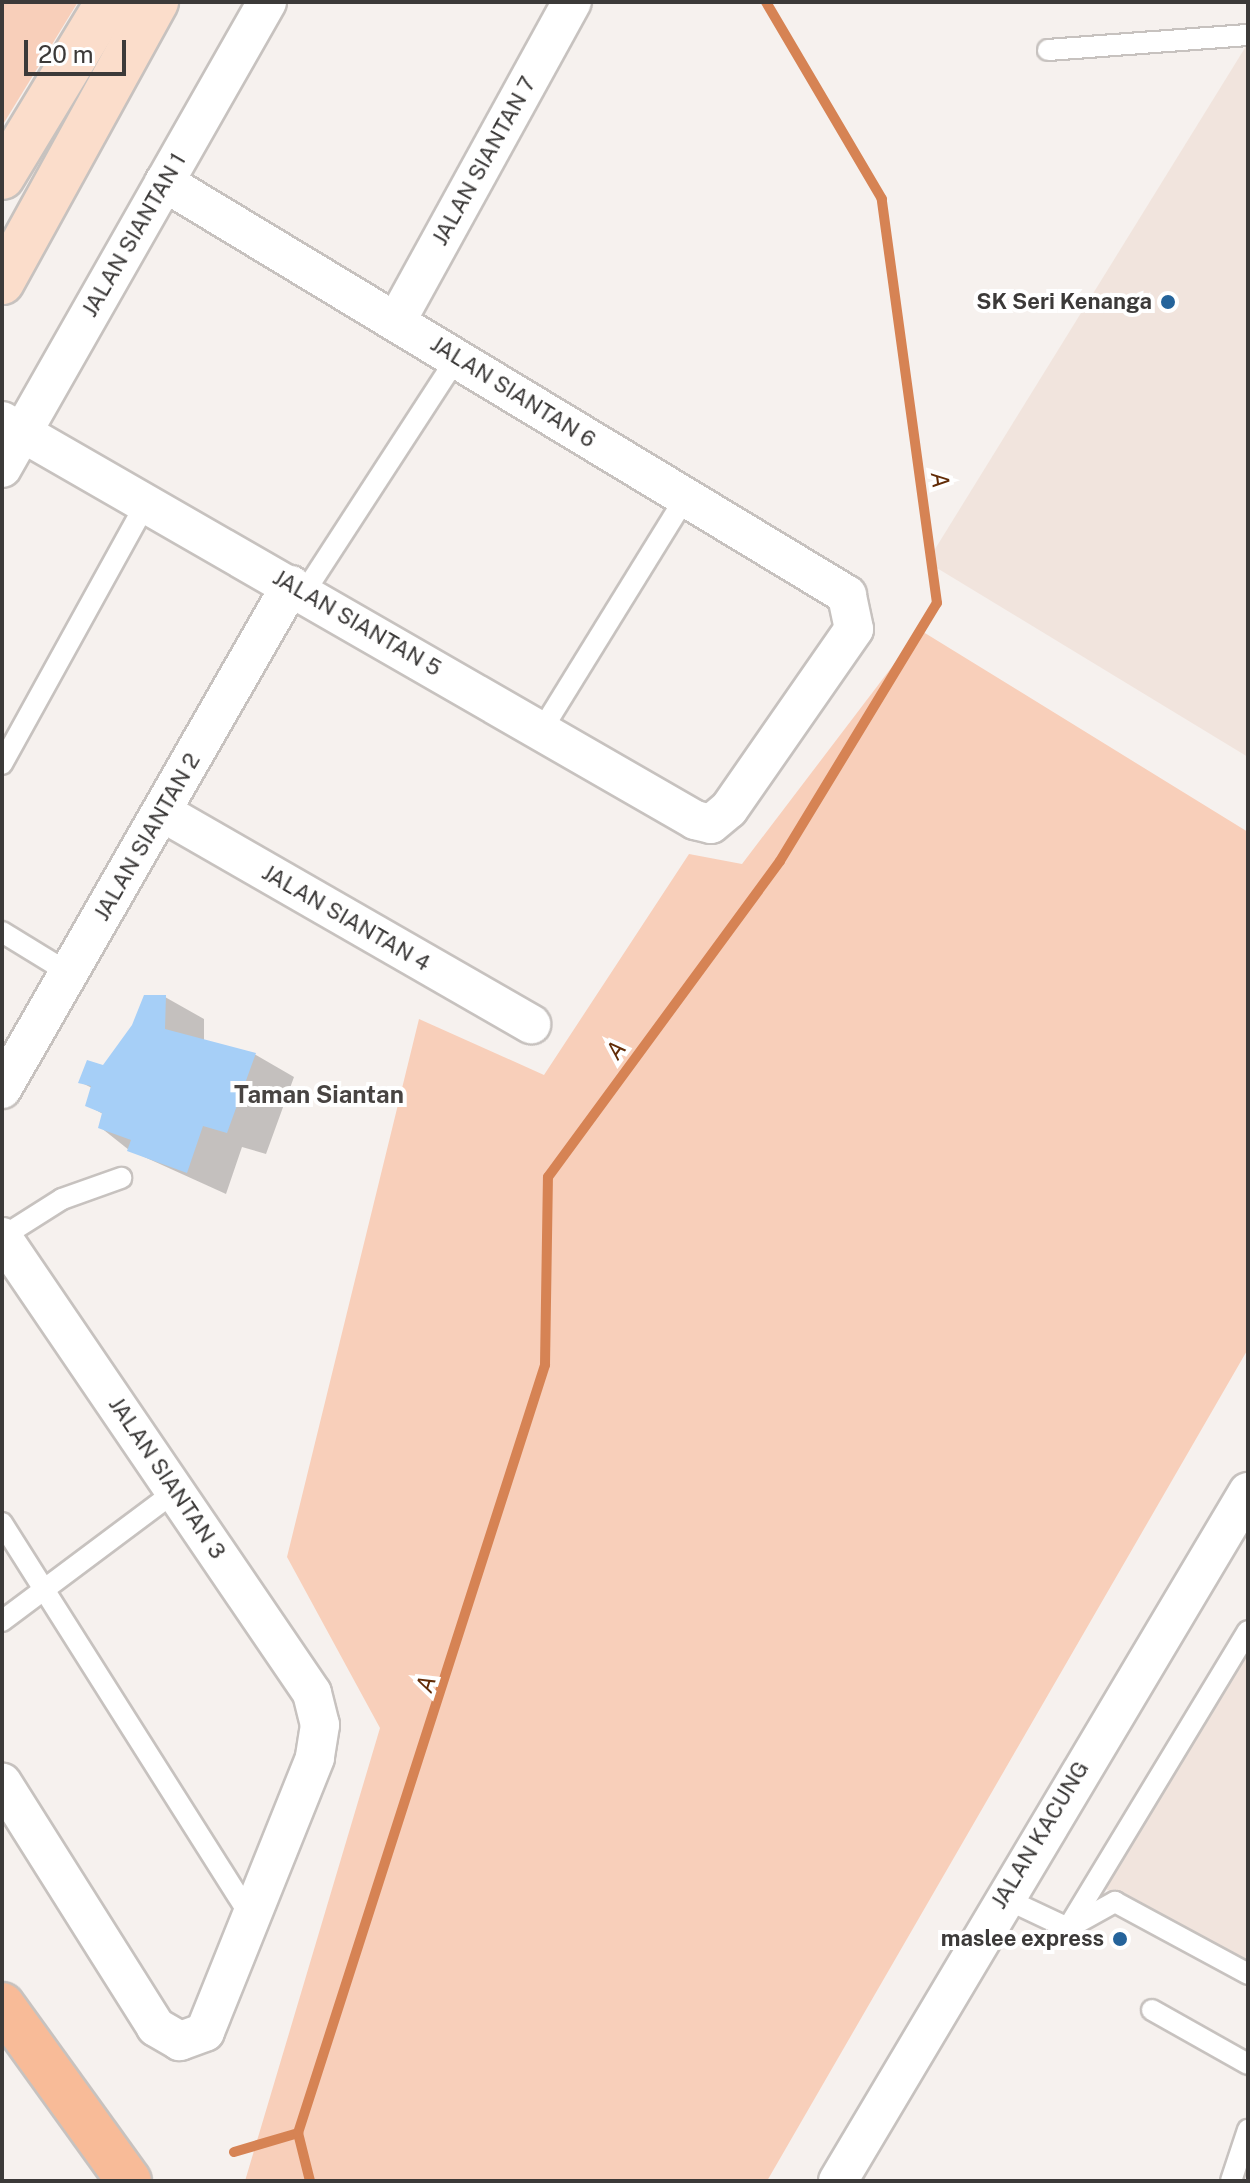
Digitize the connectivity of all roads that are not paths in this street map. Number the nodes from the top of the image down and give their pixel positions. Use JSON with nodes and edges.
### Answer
{"nodes":[{"id":1,"x":108,"y":2,"type":"edge"},
{"id":2,"x":156,"y":2,"type":"edge"},
{"id":3,"x":267,"y":2,"type":"edge"},
{"id":4,"x":572,"y":2,"type":"edge"},
{"id":5,"x":1248,"y":35,"type":"edge"},
{"id":6,"x":1048,"y":50,"type":"dead end"},
{"id":7,"x":2,"y":177,"type":"edge"},
{"id":8,"x":164,"y":182,"type":"junction"},
{"id":9,"x":2,"y":282,"type":"edge"},
{"id":10,"x":397,"y":320,"type":"junction"},
{"id":11,"x":457,"y":357,"type":"junction"},
{"id":12,"x":12,"y":427,"type":"edge"},
{"id":13,"x":2,"y":468,"type":"edge"},
{"id":14,"x":685,"y":498,"type":"junction"},
{"id":15,"x":146,"y":503,"type":"junction"},
{"id":16,"x":298,"y":589,"type":"junction"},
{"id":17,"x":543,"y":728,"type":"junction"},
{"id":18,"x":2,"y":764,"type":"edge"},
{"id":19,"x":162,"y":812,"type":"junction"},
{"id":20,"x":711,"y":824,"type":"joint"},
{"id":21,"x":2,"y":932,"type":"edge"},
{"id":22,"x":69,"y":973,"type":"junction"},
{"id":23,"x":531,"y":1024,"type":"dead end"},
{"id":24,"x":2,"y":1089,"type":"edge"},
{"id":25,"x":121,"y":1178,"type":"dead end"},
{"id":26,"x":2,"y":1237,"type":"edge"},
{"id":27,"x":176,"y":1491,"type":"junction"},
{"id":28,"x":1245,"y":1505,"type":"edge"},
{"id":29,"x":2,"y":1523,"type":"edge"},
{"id":30,"x":43,"y":1589,"type":"junction"},
{"id":31,"x":2,"y":1621,"type":"edge"},
{"id":32,"x":1248,"y":1631,"type":"edge"},
{"id":33,"x":2,"y":1782,"type":"edge"},
{"id":34,"x":1002,"y":1897,"type":"junction"},
{"id":35,"x":253,"y":1921,"type":"junction"},
{"id":36,"x":1068,"y":1928,"type":"junction"},
{"id":37,"x":1248,"y":1974,"type":"edge"},
{"id":38,"x":2,"y":2005,"type":"edge"},
{"id":39,"x":1152,"y":2010,"type":"dead end"},
{"id":40,"x":1248,"y":2064,"type":"edge"},
{"id":41,"x":1245,"y":2143,"type":"edge"},
{"id":42,"x":129,"y":2181,"type":"edge"},
{"id":43,"x":838,"y":2181,"type":"edge"},
{"id":44,"x":1231,"y":2181,"type":"edge"}],
"edges":[{"from":1,"to":7,"type":"street"},
{"from":2,"to":9,"type":"street"},
{"from":3,"to":8,"type":"street","name":"JALAN SIANTAN 1"},
{"from":4,"to":10,"type":"street","name":"JALAN SIANTAN 7"},
{"from":5,"to":6,"type":"lane"},
{"from":8,"to":10,"type":"street","name":"JALAN SIANTAN 6"},
{"from":8,"to":12,"type":"street","name":"JALAN SIANTAN 1"},
{"from":10,"to":11,"type":"street","name":"JALAN SIANTAN 6"},
{"from":11,"to":14,"type":"street","name":"JALAN SIANTAN 6"},
{"from":11,"to":16,"type":"lane"},
{"from":12,"to":13,"type":"street","name":"JALAN SIANTAN 1"},
{"from":12,"to":15,"type":"street","name":"JALAN SIANTAN 5"},
{"from":14,"to":17,"type":"lane"},
{"from":14,"to":20,"type":"street","name":"JALAN SIANTAN 6"},
{"from":15,"to":16,"type":"street","name":"JALAN SIANTAN 5"},
{"from":15,"to":18,"type":"lane"},
{"from":16,"to":17,"type":"street","name":"JALAN SIANTAN 5"},
{"from":16,"to":19,"type":"street","name":"JALAN SIANTAN 2"},
{"from":17,"to":20,"type":"street","name":"JALAN SIANTAN 5"},
{"from":19,"to":22,"type":"street","name":"JALAN SIANTAN 2"},
{"from":19,"to":23,"type":"street","name":"JALAN SIANTAN 4"},
{"from":21,"to":22,"type":"lane"},
{"from":22,"to":24,"type":"street","name":"JALAN SIANTAN 2"},
{"from":25,"to":26,"type":"lane"},
{"from":26,"to":27,"type":"street","name":"JALAN SIANTAN 3"},
{"from":27,"to":30,"type":"lane"},
{"from":27,"to":35,"type":"street","name":"JALAN SIANTAN 3"},
{"from":28,"to":34,"type":"street","name":"JALAN KACUNG"},
{"from":29,"to":30,"type":"lane"},
{"from":30,"to":31,"type":"lane"},
{"from":30,"to":35,"type":"lane"},
{"from":32,"to":36,"type":"lane"},
{"from":33,"to":35,"type":"street"},
{"from":34,"to":36,"type":"lane"},
{"from":34,"to":43,"type":"street","name":"JALAN KACUNG"},
{"from":36,"to":37,"type":"lane"},
{"from":38,"to":42,"type":"main road"},
{"from":39,"to":40,"type":"lane"},
{"from":41,"to":44,"type":"lane"}]}
